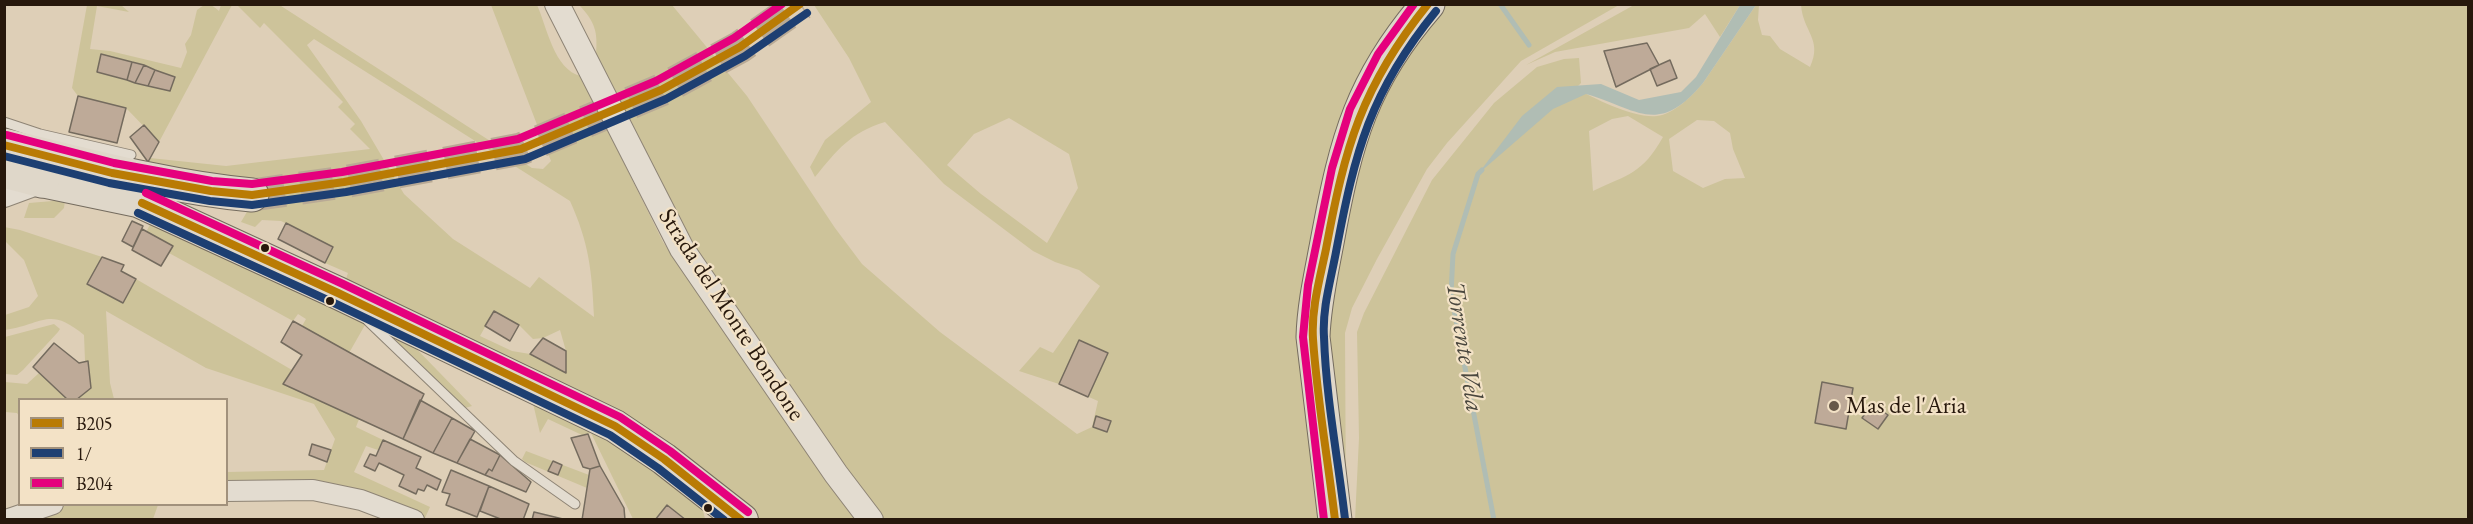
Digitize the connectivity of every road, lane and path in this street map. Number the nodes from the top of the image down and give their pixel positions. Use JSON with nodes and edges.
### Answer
{"nodes":[{"id":1,"x":557,"y":4,"type":"edge"},
{"id":2,"x":1428,"y":4,"type":"edge"},
{"id":3,"x":4,"y":122,"type":"edge"},
{"id":4,"x":4,"y":145,"type":"edge"},
{"id":5,"x":131,"y":155,"type":"dead end"},
{"id":6,"x":4,"y":171,"type":"edge"},
{"id":7,"x":42,"y":181,"type":"junction"},
{"id":8,"x":4,"y":195,"type":"edge"},
{"id":9,"x":252,"y":195,"type":"tunnel mouth"},
{"id":10,"x":338,"y":292,"type":"junction"},
{"id":11,"x":228,"y":491,"type":"edge"},
{"id":12,"x":575,"y":504,"type":"dead end"},
{"id":13,"x":47,"y":506,"type":"edge"},
{"id":14,"x":6,"y":519,"type":"edge"},
{"id":15,"x":414,"y":519,"type":"edge"},
{"id":16,"x":742,"y":519,"type":"edge"},
{"id":17,"x":871,"y":519,"type":"edge"},
{"id":18,"x":1335,"y":519,"type":"edge"}],
"edges":[{"from":1,"to":17,"type":"street","name":"Strada del Monte Bondone"},
{"from":2,"to":18,"type":"highway"},
{"from":3,"to":5,"type":"lane"},
{"from":4,"to":9,"type":"highway"},
{"from":6,"to":7,"type":"highway"},
{"from":7,"to":8,"type":"street"},
{"from":7,"to":10,"type":"main road"},
{"from":10,"to":12,"type":"lane"},
{"from":10,"to":16,"type":"main road"},
{"from":11,"to":15,"type":"street"},
{"from":13,"to":14,"type":"street"}]}
